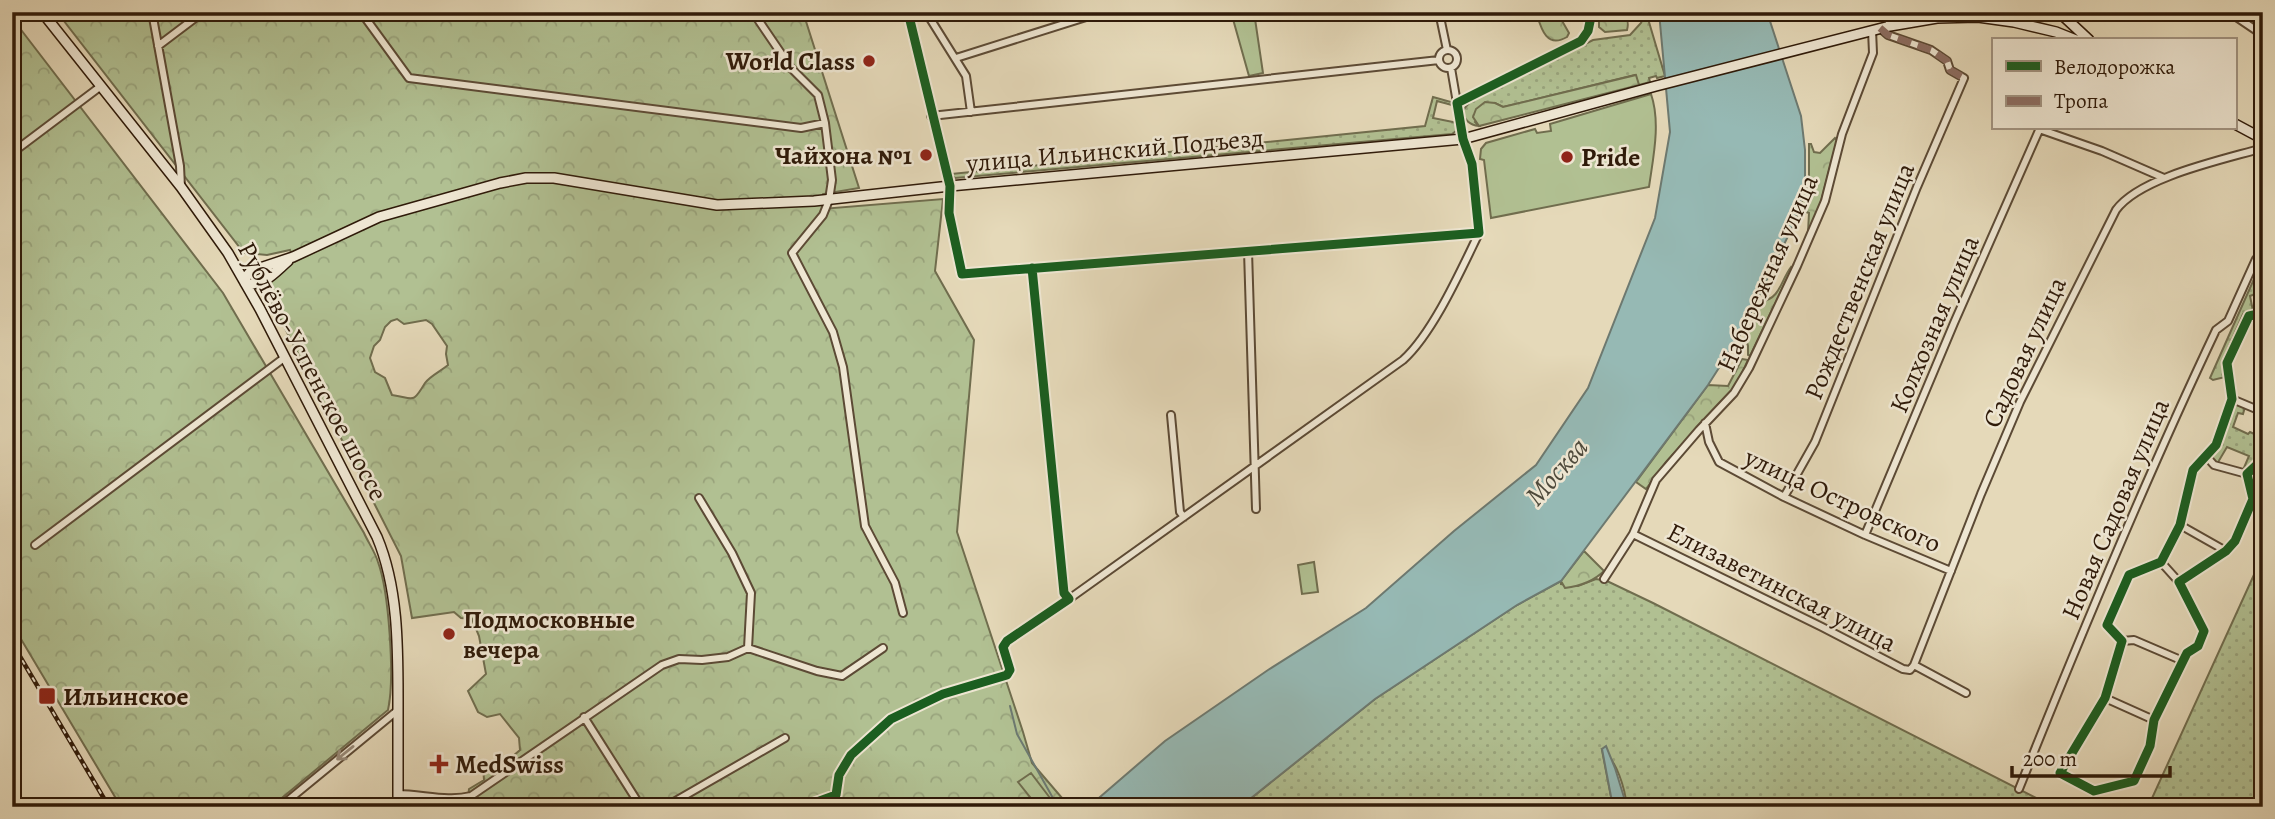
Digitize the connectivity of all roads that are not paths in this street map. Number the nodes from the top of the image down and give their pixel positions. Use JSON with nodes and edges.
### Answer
{"nodes":[{"id":1,"x":42,"y":12,"type":"edge"},
{"id":2,"x":152,"y":12,"type":"edge"},
{"id":3,"x":203,"y":12,"type":"edge"},
{"id":4,"x":361,"y":12,"type":"edge"},
{"id":5,"x":757,"y":12,"type":"edge"},
{"id":6,"x":908,"y":12,"type":"edge"},
{"id":7,"x":926,"y":12,"type":"edge"},
{"id":8,"x":1102,"y":12,"type":"edge"},
{"id":9,"x":1439,"y":12,"type":"edge"},
{"id":10,"x":1592,"y":12,"type":"edge"},
{"id":11,"x":1892,"y":12,"type":"edge"},
{"id":12,"x":2059,"y":12,"type":"edge"},
{"id":13,"x":2229,"y":12,"type":"edge"},
{"id":14,"x":1881,"y":28,"type":"junction"},
{"id":15,"x":2263,"y":35,"type":"edge"},
{"id":16,"x":2069,"y":38,"type":"edge"},
{"id":17,"x":2087,"y":38,"type":"edge"},
{"id":18,"x":158,"y":46,"type":"junction"},
{"id":19,"x":1447,"y":50,"type":"junction"},
{"id":20,"x":956,"y":58,"type":"junction"},
{"id":21,"x":1439,"y":60,"type":"junction"},
{"id":22,"x":1451,"y":68,"type":"junction"},
{"id":23,"x":101,"y":86,"type":"junction"},
{"id":24,"x":1457,"y":103,"type":"junction"},
{"id":25,"x":971,"y":112,"type":"junction"},
{"id":26,"x":931,"y":116,"type":"junction"},
{"id":27,"x":825,"y":123,"type":"junction"},
{"id":28,"x":2236,"y":125,"type":"edge"},
{"id":29,"x":2040,"y":130,"type":"edge"},
{"id":30,"x":2043,"y":130,"type":"edge"},
{"id":31,"x":1463,"y":139,"type":"junction"},
{"id":32,"x":2263,"y":139,"type":"edge"},
{"id":33,"x":2263,"y":148,"type":"edge"},
{"id":34,"x":12,"y":153,"type":"edge"},
{"id":35,"x":2164,"y":178,"type":"junction"},
{"id":36,"x":950,"y":186,"type":"junction"},
{"id":37,"x":181,"y":187,"type":"junction"},
{"id":38,"x":830,"y":200,"type":"junction"},
{"id":39,"x":1479,"y":233,"type":"junction"},
{"id":40,"x":1248,"y":251,"type":"junction"},
{"id":41,"x":228,"y":253,"type":"junction"},
{"id":42,"x":2263,"y":255,"type":"edge"},
{"id":43,"x":293,"y":257,"type":"junction"},
{"id":44,"x":1032,"y":268,"type":"junction"},
{"id":45,"x":257,"y":269,"type":"junction"},
{"id":46,"x":264,"y":281,"type":"junction"},
{"id":47,"x":245,"y":283,"type":"junction"},
{"id":48,"x":260,"y":309,"type":"junction"},
{"id":49,"x":2263,"y":313,"type":"edge"},
{"id":50,"x":284,"y":358,"type":"junction"},
{"id":51,"x":2232,"y":399,"type":"junction"},
{"id":52,"x":2263,"y":412,"type":"edge"},
{"id":53,"x":1171,"y":415,"type":"dead end"},
{"id":54,"x":1705,"y":423,"type":"junction"},
{"id":55,"x":2206,"y":456,"type":"junction"},
{"id":56,"x":2263,"y":459,"type":"edge"},
{"id":57,"x":1254,"y":466,"type":"junction"},
{"id":58,"x":2247,"y":474,"type":"junction"},
{"id":59,"x":1784,"y":496,"type":"junction"},
{"id":60,"x":699,"y":498,"type":"dead end"},
{"id":61,"x":1256,"y":509,"type":"dead end"},
{"id":62,"x":1184,"y":517,"type":"junction"},
{"id":63,"x":2180,"y":525,"type":"junction"},
{"id":64,"x":1633,"y":534,"type":"junction"},
{"id":65,"x":1865,"y":535,"type":"junction"},
{"id":66,"x":35,"y":545,"type":"dead end"},
{"id":67,"x":2226,"y":551,"type":"junction"},
{"id":68,"x":2161,"y":562,"type":"junction"},
{"id":69,"x":1951,"y":571,"type":"junction"},
{"id":70,"x":1604,"y":579,"type":"dead end"},
{"id":71,"x":2179,"y":582,"type":"junction"},
{"id":72,"x":1069,"y":599,"type":"junction"},
{"id":73,"x":903,"y":613,"type":"dead end"},
{"id":74,"x":2122,"y":641,"type":"junction"},
{"id":75,"x":748,"y":648,"type":"junction"},
{"id":76,"x":883,"y":648,"type":"dead end"},
{"id":77,"x":2183,"y":662,"type":"junction"},
{"id":78,"x":1914,"y":665,"type":"junction"},
{"id":79,"x":1966,"y":693,"type":"dead end"},
{"id":80,"x":2105,"y":698,"type":"junction"},
{"id":81,"x":398,"y":710,"type":"junction"},
{"id":82,"x":584,"y":718,"type":"junction"},
{"id":83,"x":2154,"y":720,"type":"junction"},
{"id":84,"x":785,"y":738,"type":"dead end"},
{"id":85,"x":2019,"y":789,"type":"dead end"},
{"id":86,"x":398,"y":794,"type":"junction"},
{"id":87,"x":836,"y":795,"type":"junction"},
{"id":88,"x":280,"y":807,"type":"edge"},
{"id":89,"x":398,"y":807,"type":"edge"},
{"id":90,"x":641,"y":807,"type":"edge"},
{"id":91,"x":665,"y":807,"type":"edge"},
{"id":92,"x":803,"y":807,"type":"edge"},
{"id":93,"x":839,"y":807,"type":"edge"}],
"edges":[{"from":1,"to":23,"type":"main road","name":"Рублёво-Успенское шоссе"},
{"from":2,"to":18,"type":"street"},
{"from":3,"to":18,"type":"street"},
{"from":4,"to":27,"type":"street"},
{"from":5,"to":27,"type":"street"},
{"from":6,"to":26,"type":"street"},
{"from":7,"to":20,"type":"street"},
{"from":8,"to":20,"type":"street"},
{"from":9,"to":19,"type":"street"},
{"from":10,"to":24,"type":"street"},
{"from":11,"to":14,"type":"main road"},
{"from":12,"to":17,"type":"main road"},
{"from":13,"to":15,"type":"street"},
{"from":14,"to":16,"type":"main road","name":"улица Ильинский Подъезд"},
{"from":14,"to":31,"type":"main road","name":"улица Ильинский Подъезд"},
{"from":14,"to":54,"type":"street","name":"Набережная улица"},
{"from":14,"to":59,"type":"street","name":"Рождественская улица"},
{"from":18,"to":37,"type":"street"},
{"from":19,"to":21,"type":"street"},
{"from":19,"to":22,"type":"street"},
{"from":20,"to":25,"type":"street"},
{"from":21,"to":22,"type":"street"},
{"from":21,"to":25,"type":"street"},
{"from":22,"to":24,"type":"street"},
{"from":23,"to":34,"type":"street"},
{"from":23,"to":37,"type":"main road","name":"Рублёво-Успенское шоссе"},
{"from":24,"to":31,"type":"street"},
{"from":25,"to":26,"type":"street"},
{"from":26,"to":36,"type":"street"},
{"from":27,"to":38,"type":"street"},
{"from":28,"to":32,"type":"main road"},
{"from":29,"to":65,"type":"street","name":"Колхозная улица"},
{"from":30,"to":35,"type":"street"},
{"from":31,"to":36,"type":"main road","name":"улица Ильинский Подъезд"},
{"from":31,"to":39,"type":"street"},
{"from":33,"to":35,"type":"street","name":"Садовая улица"},
{"from":35,"to":69,"type":"street","name":"Садовая улица"},
{"from":36,"to":38,"type":"main road","name":"улица Ильинский Подъезд"},
{"from":36,"to":44,"type":"street"},
{"from":37,"to":41,"type":"main road","name":"Рублёво-Успенское шоссе"},
{"from":38,"to":43,"type":"main road","name":"улица Ильинский Подъезд"},
{"from":38,"to":73,"type":"street"},
{"from":39,"to":40,"type":"street"},
{"from":39,"to":57,"type":"street"},
{"from":40,"to":44,"type":"street"},
{"from":40,"to":57,"type":"street"},
{"from":41,"to":45,"type":"main road"},
{"from":41,"to":47,"type":"main road","name":"Рублёво-Успенское шоссе"},
{"from":42,"to":85,"type":"street","name":"Новая Садовая улица"},
{"from":43,"to":45,"type":"main road","name":"улица Ильинский Подъезд"},
{"from":43,"to":46,"type":"main road","name":"улица Ильинский Подъезд"},
{"from":44,"to":72,"type":"street"},
{"from":45,"to":46,"type":"main road"},
{"from":45,"to":47,"type":"main road"},
{"from":46,"to":47,"type":"main road"},
{"from":46,"to":48,"type":"main road"},
{"from":47,"to":48,"type":"main road","name":"Рублёво-Успенское шоссе"},
{"from":48,"to":50,"type":"main road","name":"Рублёво-Успенское шоссе"},
{"from":49,"to":51,"type":"street"},
{"from":50,"to":66,"type":"street"},
{"from":50,"to":81,"type":"main road","name":"Рублёво-Успенское шоссе"},
{"from":51,"to":52,"type":"street"},
{"from":51,"to":55,"type":"street"},
{"from":53,"to":62,"type":"street"},
{"from":54,"to":59,"type":"street","name":"улица Островского"},
{"from":54,"to":64,"type":"street","name":"Набережная улица"},
{"from":55,"to":58,"type":"street"},
{"from":55,"to":63,"type":"street"},
{"from":56,"to":58,"type":"street"},
{"from":57,"to":61,"type":"street"},
{"from":57,"to":62,"type":"street"},
{"from":58,"to":67,"type":"street"},
{"from":59,"to":65,"type":"street","name":"улица Островского"},
{"from":60,"to":75,"type":"street"},
{"from":62,"to":72,"type":"street"},
{"from":63,"to":67,"type":"street"},
{"from":63,"to":68,"type":"street"},
{"from":64,"to":70,"type":"street","name":"Набережная улица"},
{"from":64,"to":78,"type":"street","name":"Елизаветинская улица"},
{"from":65,"to":69,"type":"street","name":"улица Островского"},
{"from":67,"to":71,"type":"street"},
{"from":68,"to":71,"type":"street"},
{"from":68,"to":74,"type":"street"},
{"from":69,"to":78,"type":"street","name":"Садовая улица"},
{"from":71,"to":77,"type":"street"},
{"from":72,"to":87,"type":"street"},
{"from":74,"to":77,"type":"street"},
{"from":74,"to":80,"type":"street"},
{"from":75,"to":76,"type":"street"},
{"from":75,"to":82,"type":"street"},
{"from":77,"to":83,"type":"street"},
{"from":78,"to":79,"type":"street","name":"Елизаветинская улица"},
{"from":80,"to":83,"type":"street"},
{"from":80,"to":83,"type":"street"},
{"from":81,"to":86,"type":"main road","name":"Рублёво-Успенское шоссе"},
{"from":81,"to":88,"type":"street","one_way":true},
{"from":82,"to":86,"type":"street"},
{"from":82,"to":90,"type":"street"},
{"from":84,"to":91,"type":"street"},
{"from":86,"to":89,"type":"main road","name":"Рублёво-Успенское шоссе"},
{"from":87,"to":92,"type":"street"},
{"from":87,"to":93,"type":"street"}]}
